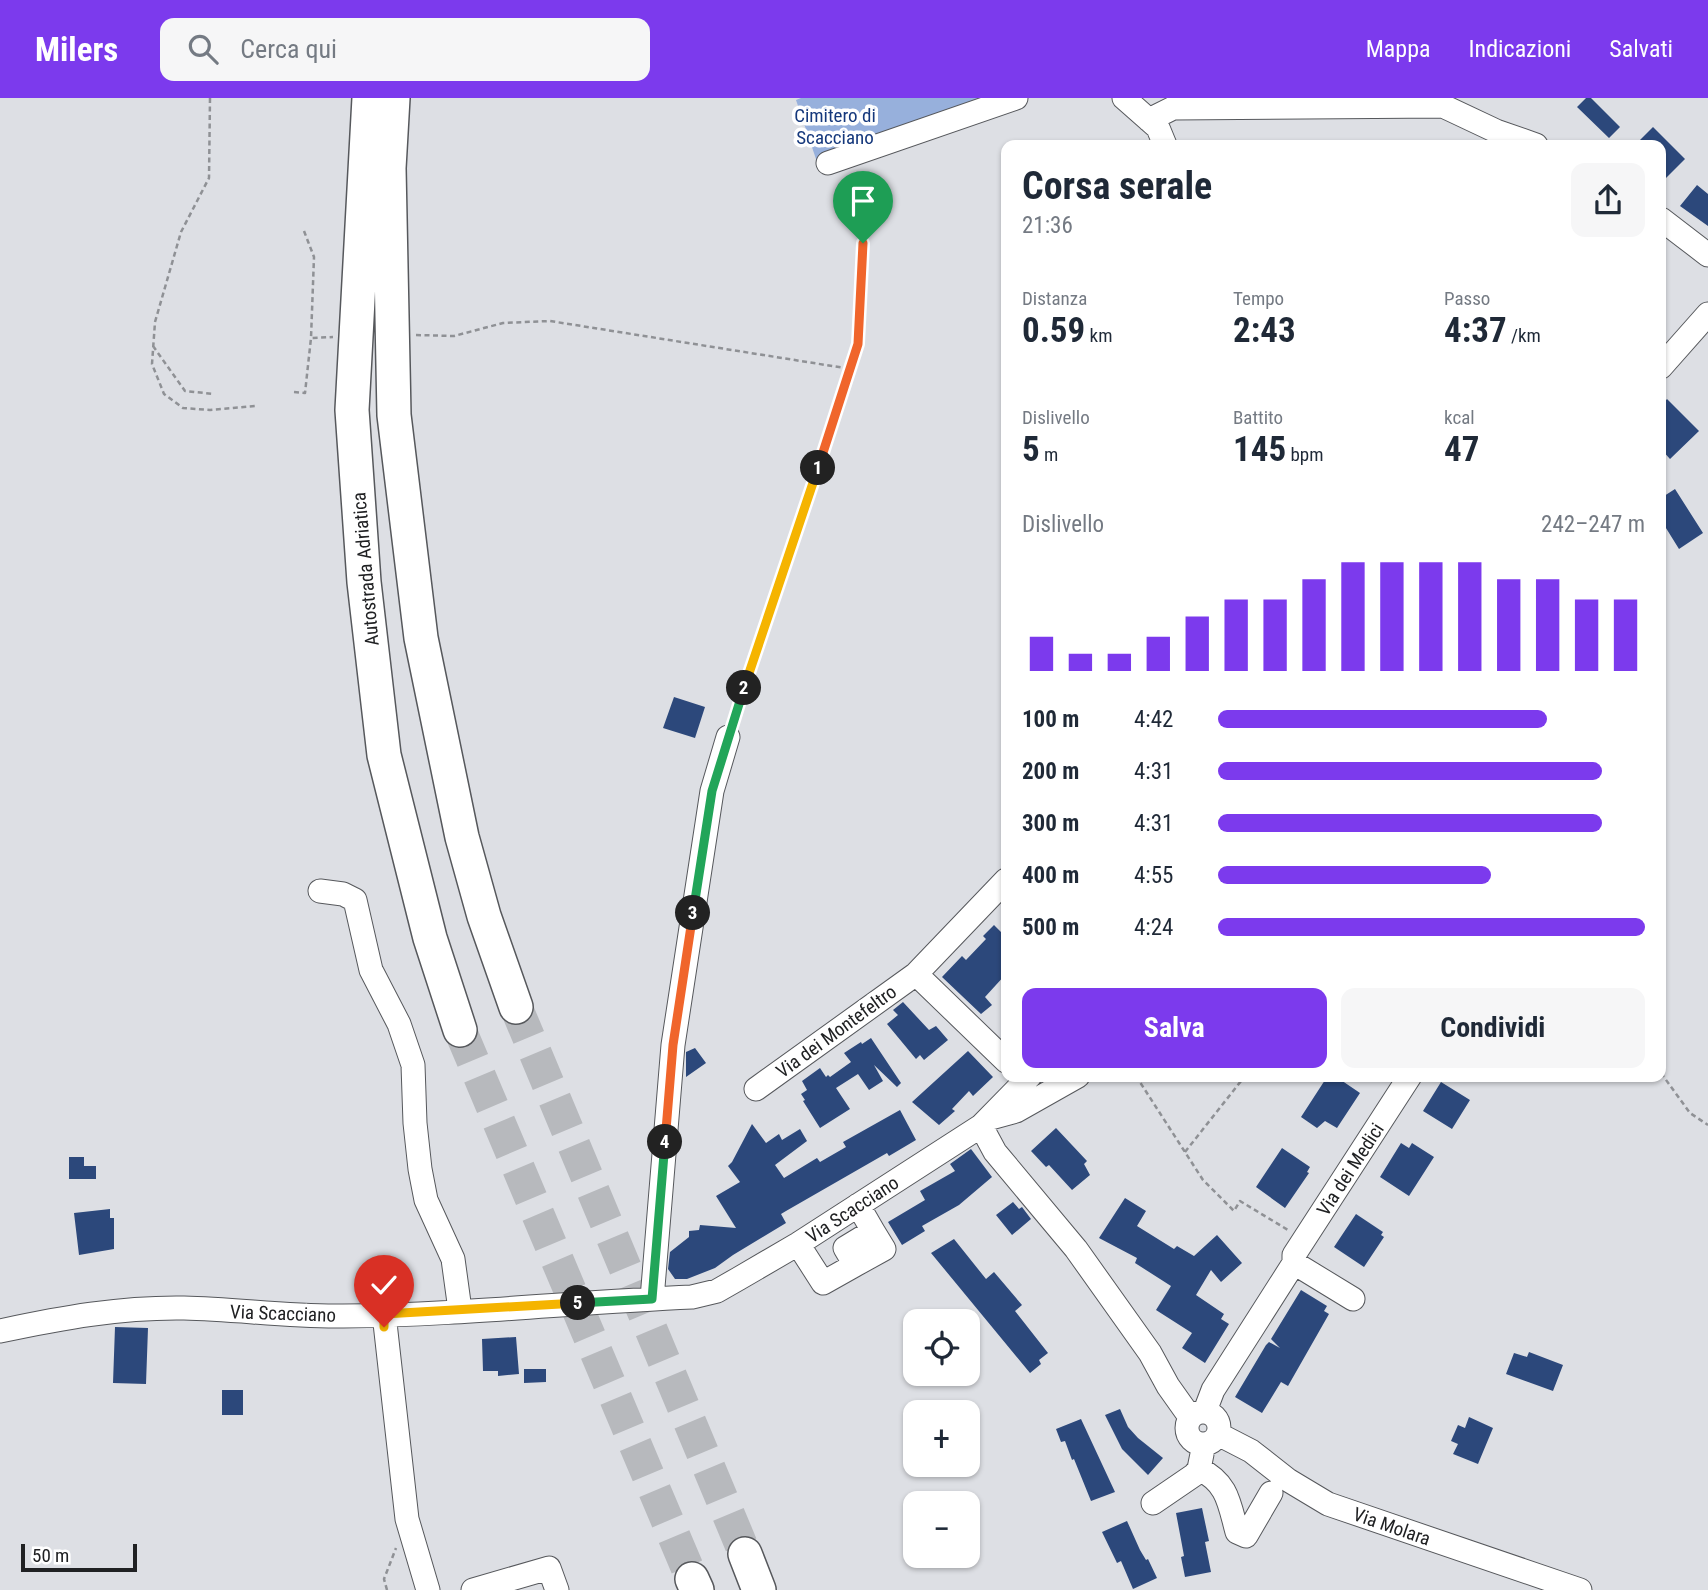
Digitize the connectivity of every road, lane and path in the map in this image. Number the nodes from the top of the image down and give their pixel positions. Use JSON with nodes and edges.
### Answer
{"nodes":[{"id":1,"x":210,"y":98,"type":"edge"},
{"id":2,"x":369,"y":98,"type":"edge"},
{"id":3,"x":393,"y":98,"type":"edge"},
{"id":4,"x":1016,"y":98,"type":"edge"},
{"id":5,"x":1125,"y":98,"type":"edge"},
{"id":6,"x":1149,"y":120,"type":"junction"},
{"id":7,"x":1163,"y":140,"type":"edge"},
{"id":8,"x":1522,"y":140,"type":"edge"},
{"id":9,"x":860,"y":152,"type":"junction"},
{"id":10,"x":828,"y":163,"type":"dead end"},
{"id":11,"x":1666,"y":223,"type":"edge"},
{"id":12,"x":304,"y":231,"type":"dead end"},
{"id":13,"x":1708,"y":255,"type":"edge"},
{"id":14,"x":1708,"y":314,"type":"edge"},
{"id":15,"x":416,"y":335,"type":"dead end"},
{"id":16,"x":336,"y":337,"type":"dead end"},
{"id":17,"x":311,"y":338,"type":"junction"},
{"id":18,"x":153,"y":345,"type":"junction"},
{"id":19,"x":1666,"y":361,"type":"edge"},
{"id":20,"x":851,"y":369,"type":"junction"},
{"id":21,"x":294,"y":392,"type":"dead end"},
{"id":22,"x":214,"y":394,"type":"dead end"},
{"id":23,"x":256,"y":406,"type":"dead end"},
{"id":24,"x":728,"y":737,"type":"joint"},
{"id":25,"x":1001,"y":885,"type":"edge"},
{"id":26,"x":320,"y":891,"type":"dead end"},
{"id":27,"x":916,"y":974,"type":"junction"},
{"id":28,"x":516,"y":1007,"type":"tunnel mouth"},
{"id":29,"x":460,"y":1030,"type":"tunnel mouth"},
{"id":30,"x":1001,"y":1056,"type":"edge"},
{"id":31,"x":1666,"y":1080,"type":"edge"},
{"id":32,"x":1022,"y":1082,"type":"edge"},
{"id":33,"x":1067,"y":1082,"type":"edge"},
{"id":34,"x":1140,"y":1082,"type":"edge"},
{"id":35,"x":1240,"y":1082,"type":"edge"},
{"id":36,"x":1406,"y":1082,"type":"edge"},
{"id":37,"x":756,"y":1089,"type":"dead end"},
{"id":38,"x":985,"y":1122,"type":"junction"},
{"id":39,"x":1708,"y":1125,"type":"edge"},
{"id":40,"x":1185,"y":1152,"type":"junction"},
{"id":41,"x":858,"y":1205,"type":"junction"},
{"id":42,"x":1304,"y":1240,"type":"junction"},
{"id":43,"x":798,"y":1244,"type":"junction"},
{"id":44,"x":1294,"y":1263,"type":"junction"},
{"id":45,"x":652,"y":1299,"type":"junction"},
{"id":46,"x":1353,"y":1299,"type":"dead end"},
{"id":47,"x":460,"y":1311,"type":"junction"},
{"id":48,"x":384,"y":1314,"type":"junction"},
{"id":49,"x":0,"y":1331,"type":"edge"},
{"id":50,"x":1198,"y":1414,"type":"junction"},
{"id":51,"x":1211,"y":1439,"type":"junction"},
{"id":52,"x":1199,"y":1469,"type":"junction"},
{"id":53,"x":1271,"y":1493,"type":"dead end"},
{"id":54,"x":1153,"y":1503,"type":"dead end"},
{"id":55,"x":407,"y":1519,"type":"junction"},
{"id":56,"x":745,"y":1553,"type":"tunnel mouth"},
{"id":57,"x":387,"y":1590,"type":"edge"},
{"id":58,"x":428,"y":1590,"type":"edge"},
{"id":59,"x":473,"y":1590,"type":"edge"},
{"id":60,"x":557,"y":1590,"type":"edge"},
{"id":61,"x":759,"y":1590,"type":"edge"},
{"id":62,"x":1580,"y":1590,"type":"edge"}],
"edges":[{"from":1,"to":18,"type":"path"},
{"from":2,"to":29,"type":"highway","name":"Autostrada Adriatica"},
{"from":3,"to":28,"type":"highway"},
{"from":4,"to":9,"type":"street"},
{"from":5,"to":6,"type":"street"},
{"from":6,"to":7,"type":"street"},
{"from":6,"to":8,"type":"street"},
{"from":9,"to":10,"type":"street"},
{"from":9,"to":20,"type":"path"},
{"from":11,"to":13,"type":"street"},
{"from":12,"to":17,"type":"path"},
{"from":14,"to":19,"type":"street"},
{"from":15,"to":20,"type":"path"},
{"from":16,"to":17,"type":"path"},
{"from":17,"to":21,"type":"path"},
{"from":18,"to":22,"type":"path"},
{"from":18,"to":23,"type":"path"},
{"from":20,"to":24,"type":"path"},
{"from":24,"to":45,"type":"street"},
{"from":25,"to":27,"type":"street","name":"Via dei Montefeltro"},
{"from":26,"to":47,"type":"street"},
{"from":27,"to":30,"type":"street","name":"Via dei Montefeltro"},
{"from":27,"to":37,"type":"street","name":"Via dei Montefeltro"},
{"from":31,"to":39,"type":"path"},
{"from":32,"to":38,"type":"street","name":"Via Scacciano"},
{"from":33,"to":38,"type":"street"},
{"from":34,"to":40,"type":"path"},
{"from":35,"to":40,"type":"path"},
{"from":36,"to":42,"type":"street","name":"Via dei Medici"},
{"from":38,"to":41,"type":"street","name":"Via Scacciano"},
{"from":38,"to":50,"type":"street"},
{"from":40,"to":42,"type":"path"},
{"from":41,"to":43,"type":"street","name":"Via Scacciano"},
{"from":41,"to":43,"type":"street"},
{"from":42,"to":44,"type":"street","name":"Via dei Medici"},
{"from":43,"to":45,"type":"street","name":"Via Scacciano"},
{"from":44,"to":46,"type":"street"},
{"from":44,"to":50,"type":"street","name":"Via dei Medici"},
{"from":45,"to":47,"type":"street","name":"Via Scacciano"},
{"from":47,"to":48,"type":"street","name":"Via Scacciano"},
{"from":48,"to":49,"type":"street","name":"Via Scacciano"},
{"from":48,"to":55,"type":"street"},
{"from":50,"to":51,"type":"street"},
{"from":51,"to":52,"type":"street"},
{"from":51,"to":62,"type":"street","name":"Via Molara"},
{"from":52,"to":53,"type":"street"},
{"from":52,"to":54,"type":"street"},
{"from":55,"to":57,"type":"path"},
{"from":55,"to":58,"type":"street"},
{"from":56,"to":61,"type":"highway"},
{"from":59,"to":60,"type":"street"}]}
